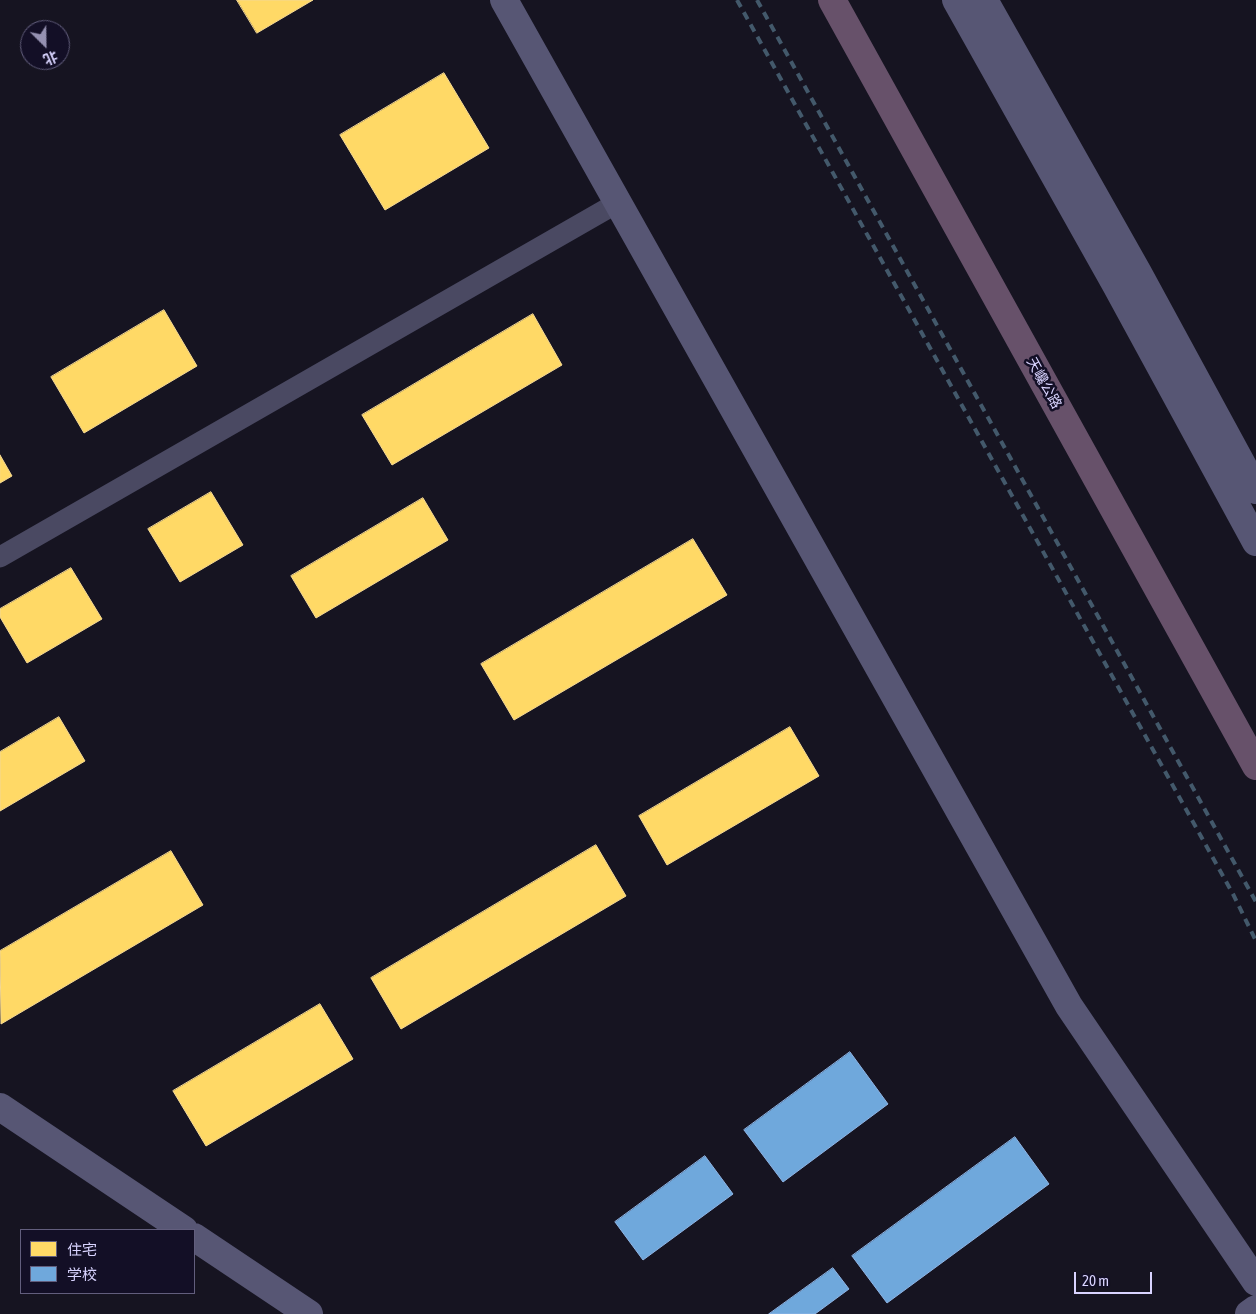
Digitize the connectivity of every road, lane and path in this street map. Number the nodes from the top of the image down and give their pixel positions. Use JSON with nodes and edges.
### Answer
{"nodes":[{"id":1,"x":504,"y":0,"type":"edge"},
{"id":2,"x":832,"y":0,"type":"edge"},
{"id":3,"x":956,"y":0,"type":"edge"},
{"id":4,"x":984,"y":0,"type":"edge"},
{"id":5,"x":617,"y":203,"type":"junction"},
{"id":6,"x":1256,"y":490,"type":"edge"},
{"id":7,"x":1256,"y":542,"type":"edge"},
{"id":8,"x":0,"y":557,"type":"edge"},
{"id":9,"x":1256,"y":766,"type":"edge"},
{"id":10,"x":0,"y":1107,"type":"edge"},
{"id":11,"x":183,"y":1229,"type":"edge"},
{"id":12,"x":195,"y":1238,"type":"edge"},
{"id":13,"x":1256,"y":1282,"type":"edge"},
{"id":14,"x":1256,"y":1309,"type":"edge"},
{"id":15,"x":309,"y":1314,"type":"edge"},
{"id":16,"x":1249,"y":1314,"type":"edge"}],
"edges":[{"from":1,"to":5,"type":"main road"},
{"from":2,"to":9,"type":"highway","name":"天巉公路"},
{"from":3,"to":7,"type":"main road"},
{"from":4,"to":6,"type":"main road"},
{"from":5,"to":8,"type":"street"},
{"from":5,"to":13,"type":"main road"},
{"from":10,"to":11,"type":"main road"},
{"from":12,"to":15,"type":"main road"},
{"from":14,"to":16,"type":"main road"}]}
